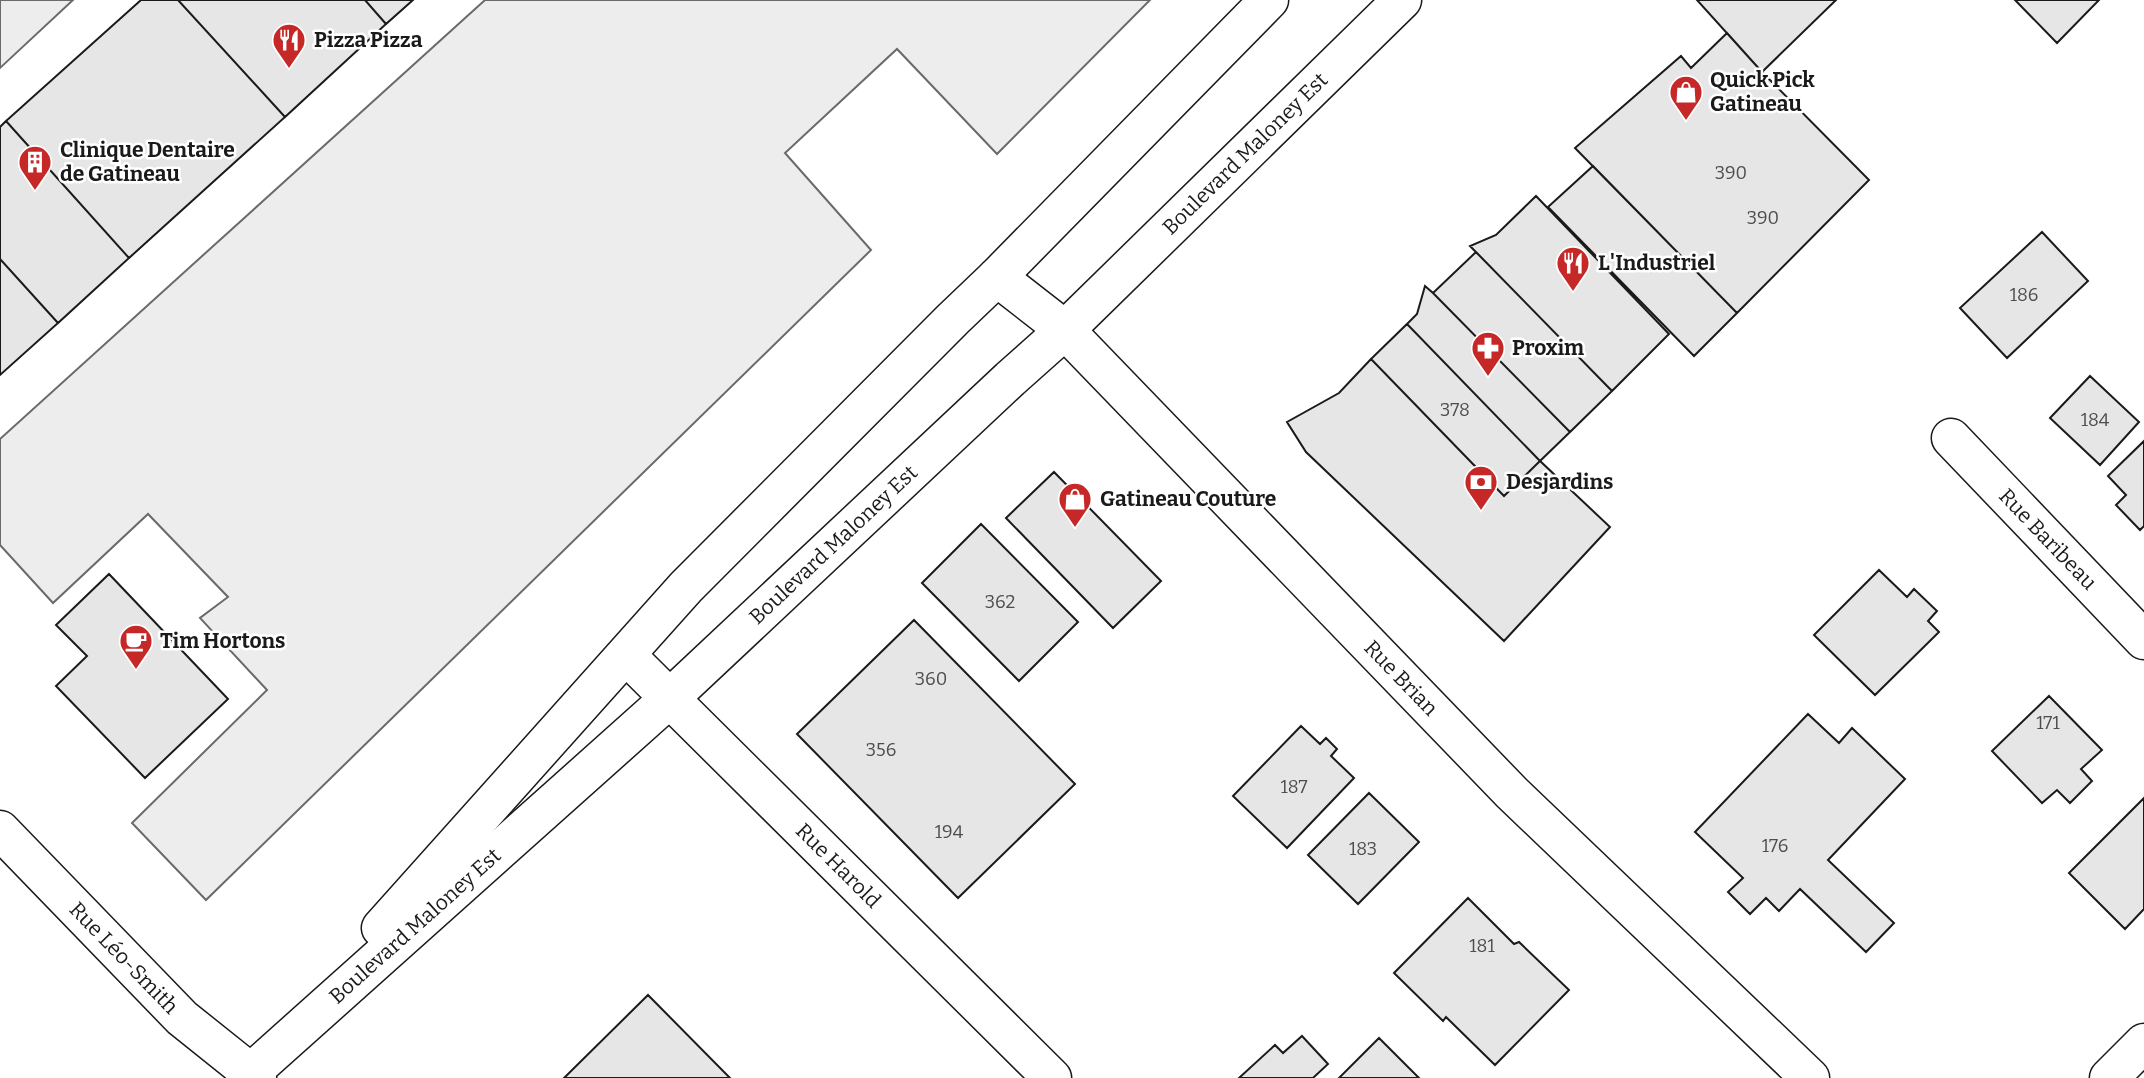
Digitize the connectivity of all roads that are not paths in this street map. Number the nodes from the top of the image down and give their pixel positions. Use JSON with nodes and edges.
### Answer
{"nodes":[{"id":1,"x":1269,"y":0,"type":"edge"},
{"id":2,"x":1402,"y":0,"type":"edge"},
{"id":3,"x":997,"y":277,"type":"junction"},
{"id":4,"x":1065,"y":330,"type":"junction"},
{"id":5,"x":1951,"y":438,"type":"dead end"},
{"id":6,"x":2144,"y":640,"type":"edge"},
{"id":7,"x":626,"y":655,"type":"junction"},
{"id":8,"x":670,"y":698,"type":"junction"},
{"id":9,"x":0,"y":830,"type":"edge"},
{"id":10,"x":2144,"y":1043,"type":"edge"},
{"id":11,"x":251,"y":1076,"type":"edge"},
{"id":12,"x":1052,"y":1078,"type":"edge"},
{"id":13,"x":1810,"y":1078,"type":"edge"},
{"id":14,"x":2109,"y":1078,"type":"edge"}],
"edges":[{"from":1,"to":3,"type":"main road","name":"Boulevard Maloney Est"},
{"from":2,"to":4,"type":"main road","name":"Boulevard Maloney Est"},
{"from":3,"to":4,"type":"main road","name":"Rue Brian"},
{"from":3,"to":7,"type":"main road","name":"Boulevard Maloney Est"},
{"from":4,"to":8,"type":"main road","name":"Boulevard Maloney Est"},
{"from":4,"to":13,"type":"main road","name":"Rue Brian"},
{"from":5,"to":6,"type":"main road","name":"Rue Baribeau"},
{"from":7,"to":8,"type":"main road","name":"Rue Harold"},
{"from":7,"to":11,"type":"main road","name":"Boulevard Maloney Est"},
{"from":8,"to":11,"type":"main road","name":"Boulevard Maloney Est"},
{"from":8,"to":12,"type":"main road","name":"Rue Harold"},
{"from":9,"to":11,"type":"main road","name":"Rue Léo-Smith"},
{"from":10,"to":14,"type":"main road"}]}
